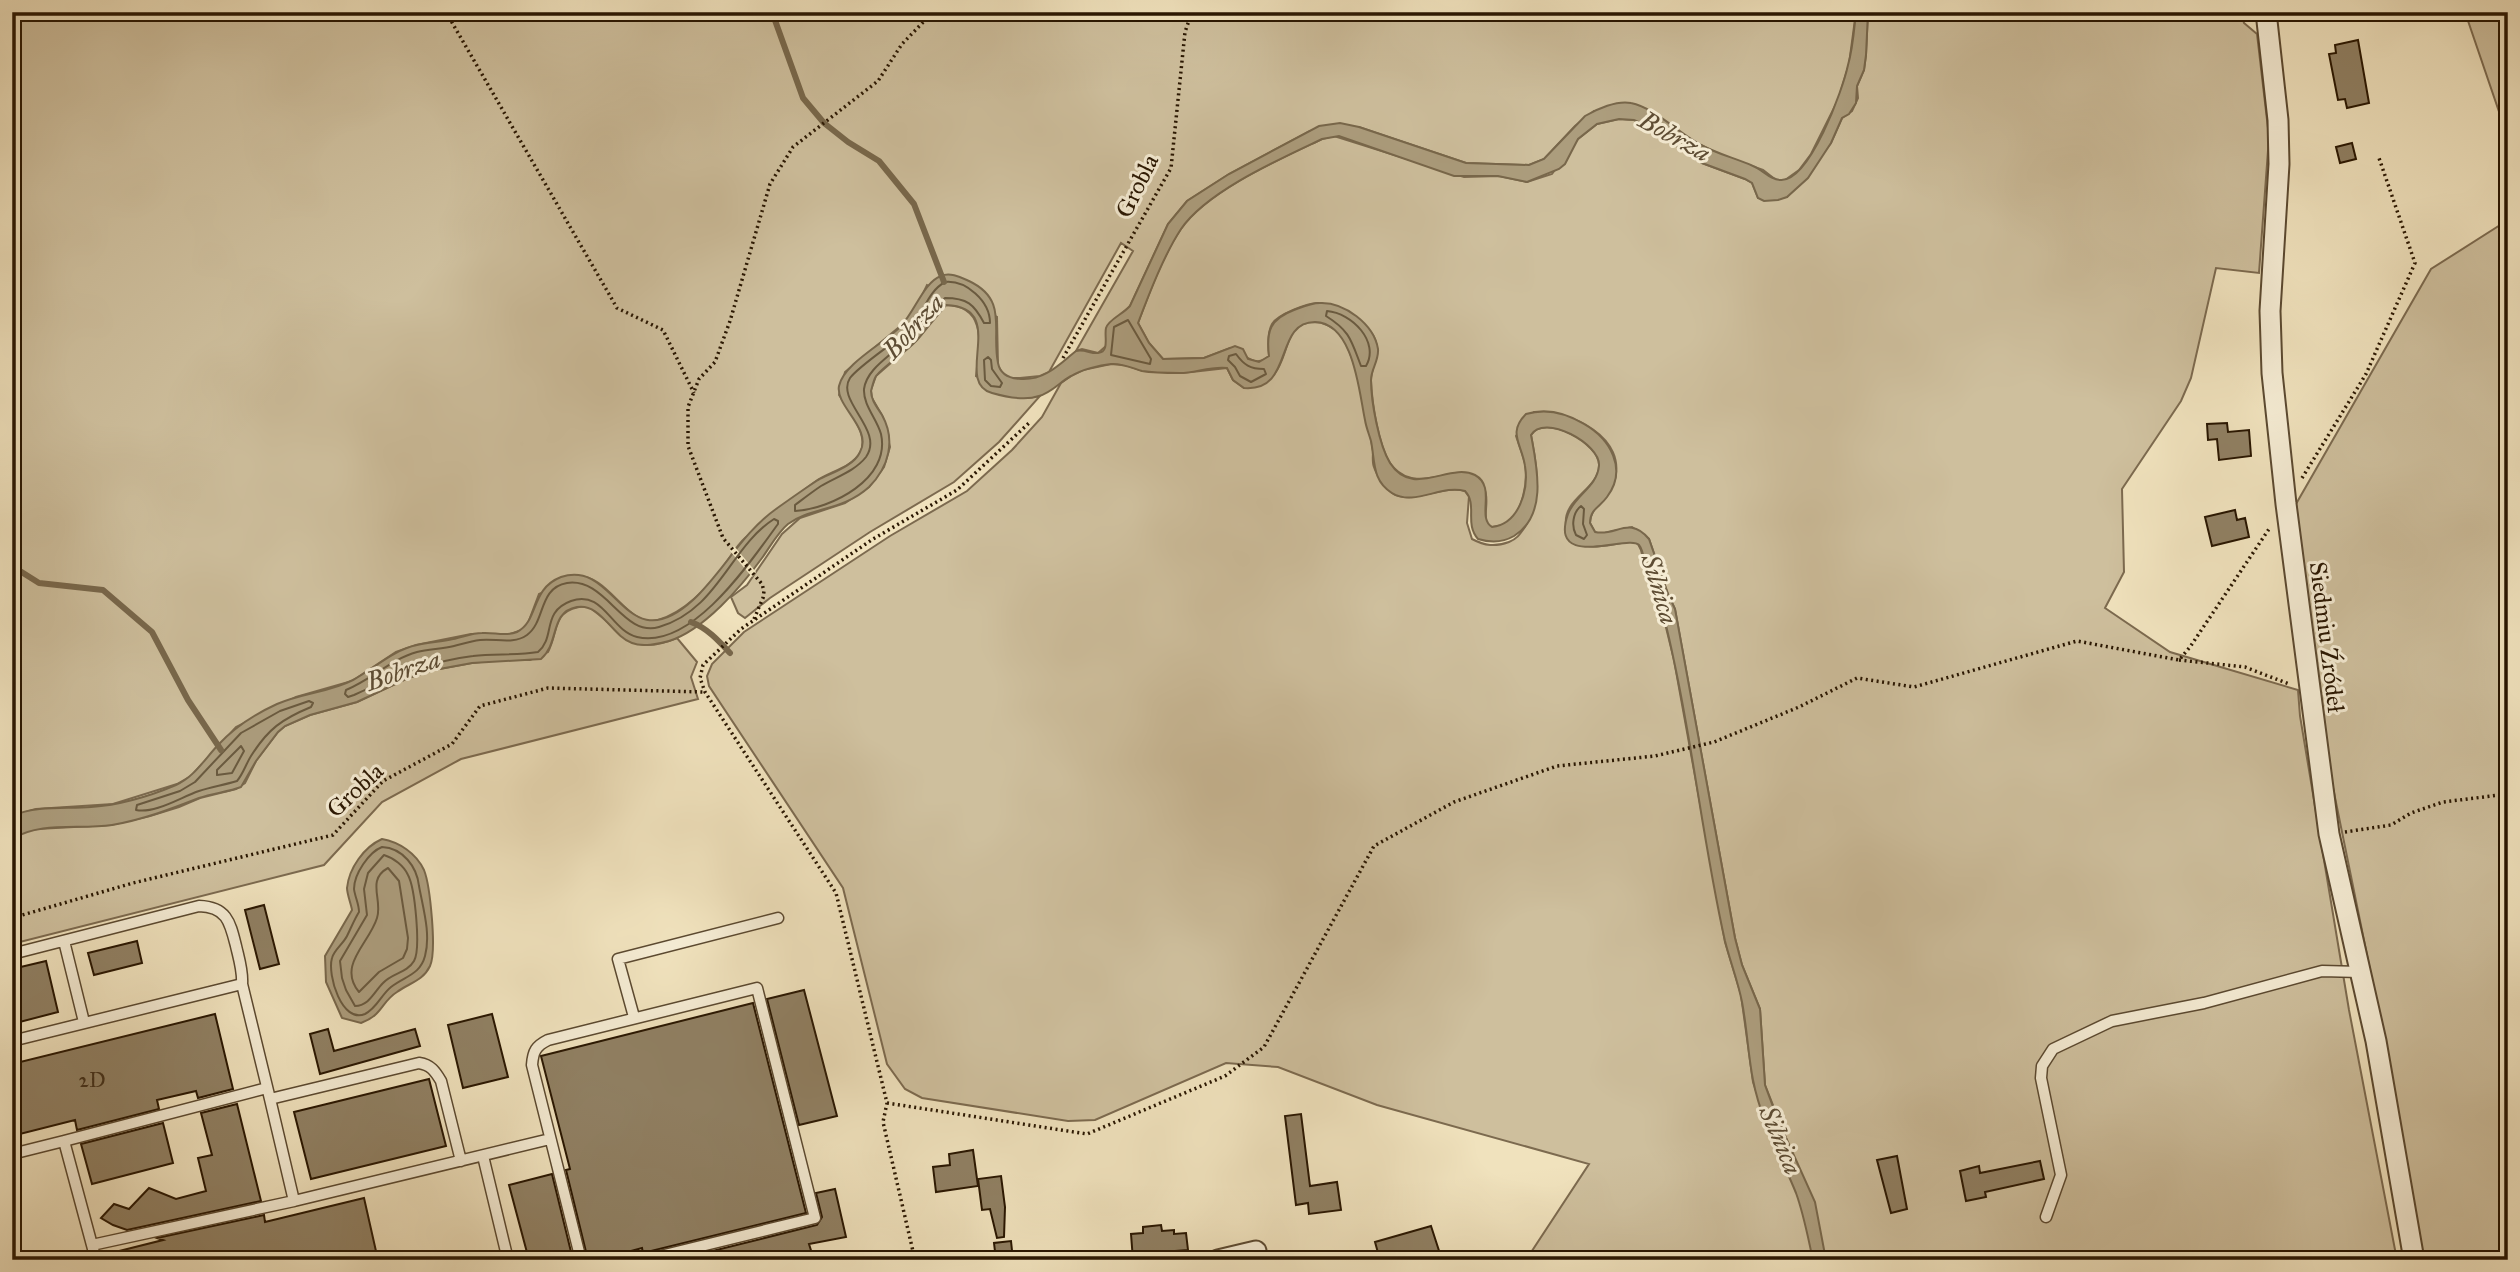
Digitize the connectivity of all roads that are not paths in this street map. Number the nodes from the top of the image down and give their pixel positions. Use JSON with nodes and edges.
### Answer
{"nodes":[{"id":1,"x":2266,"y":12,"type":"edge"},
{"id":2,"x":778,"y":918,"type":"dead end"},
{"id":3,"x":64,"y":941,"type":"junction"},
{"id":4,"x":12,"y":954,"type":"edge"},
{"id":5,"x":2361,"y":972,"type":"junction"},
{"id":6,"x":242,"y":984,"type":"junction"},
{"id":7,"x":634,"y":1017,"type":"junction"},
{"id":8,"x":84,"y":1022,"type":"junction"},
{"id":9,"x":12,"y":1041,"type":"edge"},
{"id":10,"x":267,"y":1088,"type":"junction"},
{"id":11,"x":270,"y":1099,"type":"junction"},
{"id":12,"x":550,"y":1139,"type":"junction"},
{"id":13,"x":64,"y":1141,"type":"junction"},
{"id":14,"x":12,"y":1154,"type":"edge"},
{"id":15,"x":483,"y":1156,"type":"junction"},
{"id":16,"x":461,"y":1161,"type":"junction"},
{"id":17,"x":294,"y":1201,"type":"junction"},
{"id":18,"x":2046,"y":1217,"type":"dead end"},
{"id":19,"x":92,"y":1245,"type":"junction"},
{"id":20,"x":1255,"y":1251,"type":"dead end"},
{"id":21,"x":96,"y":1260,"type":"edge"},
{"id":22,"x":508,"y":1260,"type":"edge"},
{"id":23,"x":581,"y":1260,"type":"edge"},
{"id":24,"x":644,"y":1260,"type":"edge"},
{"id":25,"x":1218,"y":1260,"type":"edge"},
{"id":26,"x":2414,"y":1260,"type":"edge"}],
"edges":[{"from":1,"to":5,"type":"street","name":"Siedmiu Źródeł"},
{"from":2,"to":7,"type":"lane"},
{"from":3,"to":4,"type":"lane"},
{"from":3,"to":6,"type":"lane"},
{"from":3,"to":8,"type":"lane"},
{"from":5,"to":18,"type":"lane"},
{"from":5,"to":26,"type":"street","name":"Siedmiu Źródeł"},
{"from":6,"to":8,"type":"lane"},
{"from":6,"to":10,"type":"lane"},
{"from":7,"to":12,"type":"lane"},
{"from":7,"to":24,"type":"lane"},
{"from":8,"to":9,"type":"lane"},
{"from":10,"to":11,"type":"lane"},
{"from":10,"to":13,"type":"lane"},
{"from":11,"to":16,"type":"lane"},
{"from":11,"to":17,"type":"lane"},
{"from":12,"to":15,"type":"lane"},
{"from":12,"to":23,"type":"lane"},
{"from":13,"to":14,"type":"lane"},
{"from":13,"to":19,"type":"lane"},
{"from":15,"to":16,"type":"lane"},
{"from":15,"to":22,"type":"lane"},
{"from":16,"to":17,"type":"lane"},
{"from":17,"to":19,"type":"lane"},
{"from":19,"to":21,"type":"lane"},
{"from":20,"to":25,"type":"street"}]}
